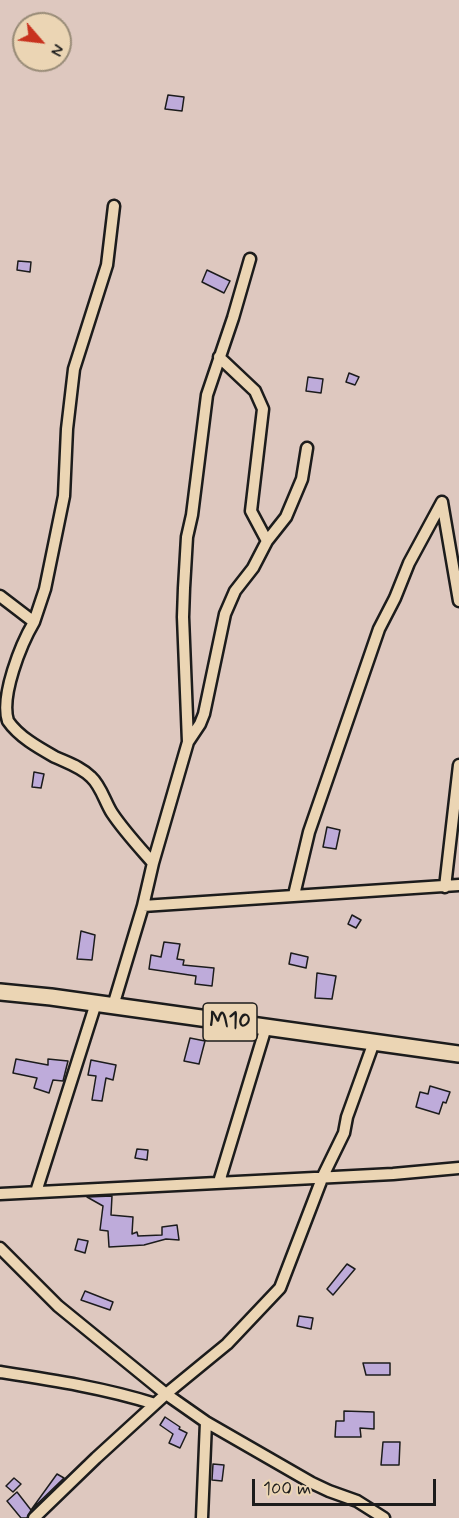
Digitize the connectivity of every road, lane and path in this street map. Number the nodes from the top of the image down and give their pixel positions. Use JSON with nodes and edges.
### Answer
{"nodes":[{"id":1,"x":114,"y":206,"type":"dead end"},
{"id":2,"x":250,"y":259,"type":"dead end"},
{"id":3,"x":219,"y":357,"type":"junction"},
{"id":4,"x":307,"y":448,"type":"dead end"},
{"id":5,"x":267,"y":541,"type":"junction"},
{"id":6,"x":0,"y":596,"type":"edge"},
{"id":7,"x":459,"y":601,"type":"edge"},
{"id":8,"x":34,"y":622,"type":"junction"},
{"id":9,"x":188,"y":742,"type":"junction"},
{"id":10,"x":459,"y":765,"type":"edge"},
{"id":11,"x":153,"y":863,"type":"junction"},
{"id":12,"x":459,"y":885,"type":"edge"},
{"id":13,"x":445,"y":887,"type":"junction"},
{"id":14,"x":294,"y":894,"type":"junction"},
{"id":15,"x":143,"y":906,"type":"junction"},
{"id":16,"x":0,"y":992,"type":"edge"},
{"id":17,"x":96,"y":1003,"type":"junction"},
{"id":18,"x":113,"y":1006,"type":"junction"},
{"id":19,"x":266,"y":1027,"type":"junction"},
{"id":20,"x":374,"y":1042,"type":"junction"},
{"id":21,"x":459,"y":1054,"type":"edge"},
{"id":22,"x":459,"y":1168,"type":"edge"},
{"id":23,"x":323,"y":1176,"type":"junction"},
{"id":24,"x":219,"y":1182,"type":"junction"},
{"id":25,"x":36,"y":1192,"type":"junction"},
{"id":26,"x":0,"y":1194,"type":"edge"},
{"id":27,"x":0,"y":1249,"type":"edge"},
{"id":28,"x":0,"y":1372,"type":"edge"},
{"id":29,"x":166,"y":1394,"type":"junction"},
{"id":30,"x":155,"y":1404,"type":"junction"},
{"id":31,"x":206,"y":1422,"type":"junction"},
{"id":32,"x":34,"y":1518,"type":"edge"},
{"id":33,"x":202,"y":1518,"type":"edge"},
{"id":34,"x":384,"y":1518,"type":"edge"}],
"edges":[{"from":1,"to":8,"type":"street"},
{"from":2,"to":3,"type":"street"},
{"from":3,"to":5,"type":"street"},
{"from":3,"to":9,"type":"street"},
{"from":4,"to":5,"type":"street"},
{"from":5,"to":9,"type":"street"},
{"from":6,"to":8,"type":"street"},
{"from":7,"to":14,"type":"street"},
{"from":8,"to":11,"type":"street"},
{"from":9,"to":11,"type":"street"},
{"from":10,"to":13,"type":"street"},
{"from":11,"to":15,"type":"street"},
{"from":12,"to":13,"type":"street"},
{"from":13,"to":14,"type":"street"},
{"from":14,"to":15,"type":"street"},
{"from":15,"to":18,"type":"street"},
{"from":16,"to":17,"type":"main road","number":"M10"},
{"from":17,"to":18,"type":"main road","number":"M10"},
{"from":17,"to":25,"type":"street"},
{"from":18,"to":19,"type":"main road","number":"M10"},
{"from":19,"to":20,"type":"main road","number":"M10"},
{"from":19,"to":24,"type":"street"},
{"from":20,"to":21,"type":"main road","number":"M10"},
{"from":20,"to":23,"type":"street"},
{"from":22,"to":23,"type":"street"},
{"from":23,"to":24,"type":"street"},
{"from":23,"to":29,"type":"street"},
{"from":24,"to":25,"type":"street"},
{"from":25,"to":26,"type":"street"},
{"from":27,"to":29,"type":"street"},
{"from":28,"to":30,"type":"street"},
{"from":29,"to":30,"type":"street"},
{"from":29,"to":31,"type":"street"},
{"from":30,"to":32,"type":"street"},
{"from":31,"to":33,"type":"street"},
{"from":31,"to":34,"type":"street"}]}
